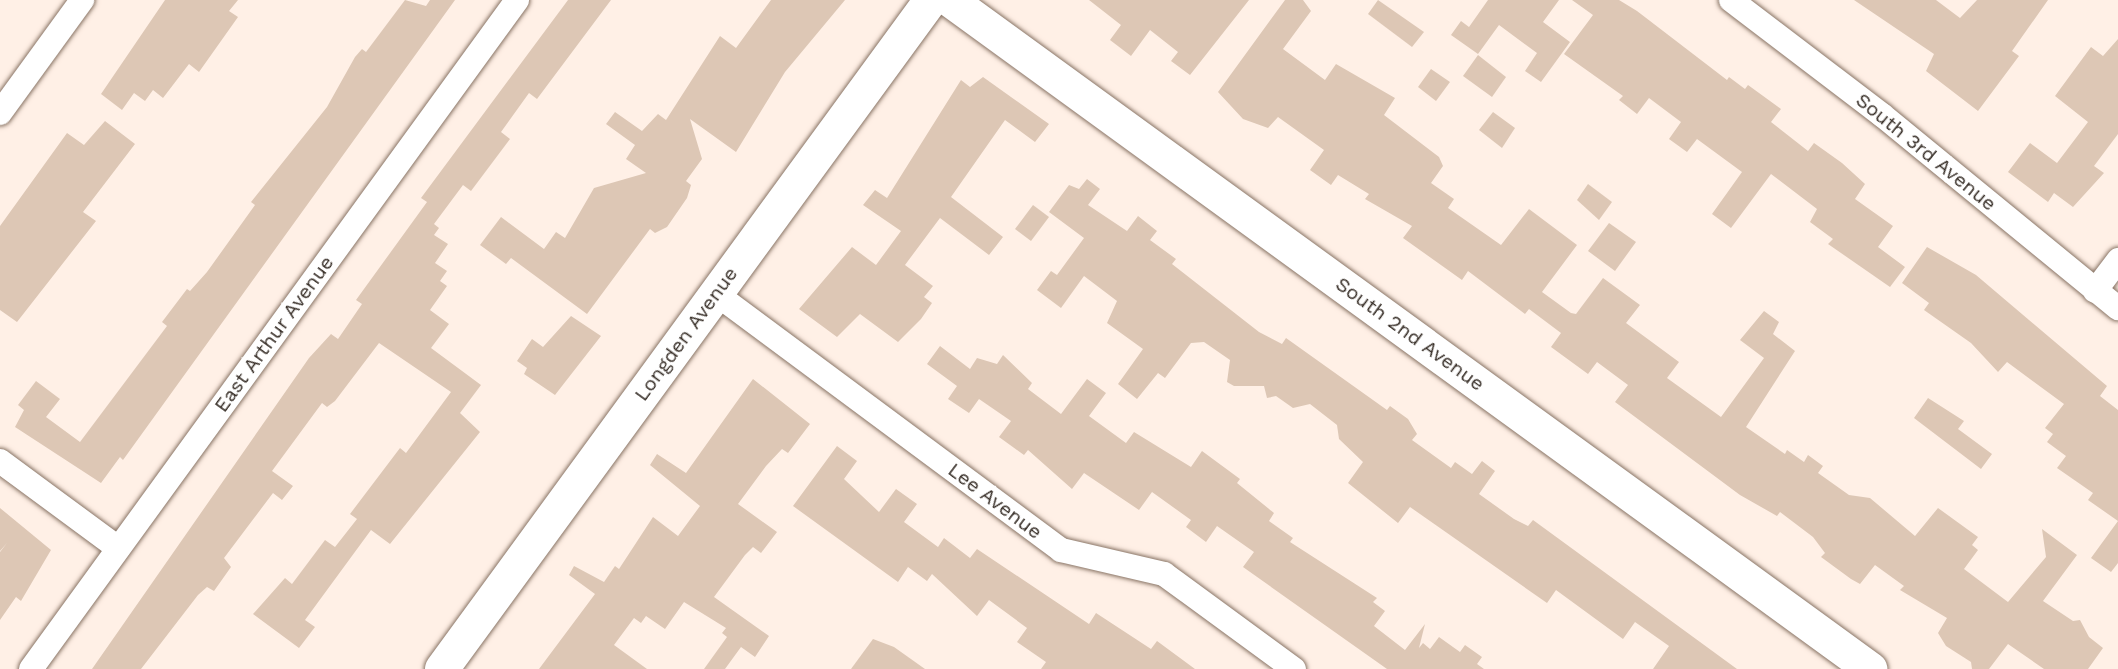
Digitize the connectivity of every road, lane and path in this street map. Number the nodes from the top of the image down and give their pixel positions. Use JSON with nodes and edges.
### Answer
{"nodes":[{"id":1,"x":82,"y":0,"type":"edge"},
{"id":2,"x":517,"y":0,"type":"edge"},
{"id":3,"x":931,"y":0,"type":"edge"},
{"id":4,"x":950,"y":0,"type":"edge"},
{"id":5,"x":1731,"y":0,"type":"edge"},
{"id":6,"x":0,"y":113,"type":"edge"},
{"id":7,"x":2118,"y":260,"type":"edge"},
{"id":8,"x":2095,"y":291,"type":"junction"},
{"id":9,"x":715,"y":293,"type":"junction"},
{"id":10,"x":2118,"y":308,"type":"edge"},
{"id":11,"x":0,"y":461,"type":"edge"},
{"id":12,"x":118,"y":548,"type":"junction"},
{"id":13,"x":31,"y":669,"type":"edge"},
{"id":14,"x":442,"y":669,"type":"edge"},
{"id":15,"x":1294,"y":669,"type":"edge"},
{"id":16,"x":1870,"y":669,"type":"edge"}],
"edges":[{"from":1,"to":6,"type":"street"},
{"from":2,"to":12,"type":"street","name":"East Arthur Avenue"},
{"from":3,"to":9,"type":"street","name":"Longden Avenue"},
{"from":4,"to":16,"type":"street","name":"South 2nd Avenue"},
{"from":5,"to":8,"type":"street","name":"South 3rd Avenue"},
{"from":7,"to":8,"type":"street"},
{"from":8,"to":10,"type":"street","name":"South 3rd Avenue"},
{"from":9,"to":14,"type":"street","name":"Longden Avenue"},
{"from":9,"to":15,"type":"street","name":"Lee Avenue"},
{"from":11,"to":12,"type":"street"},
{"from":12,"to":13,"type":"street","name":"East Arthur Avenue"}]}
